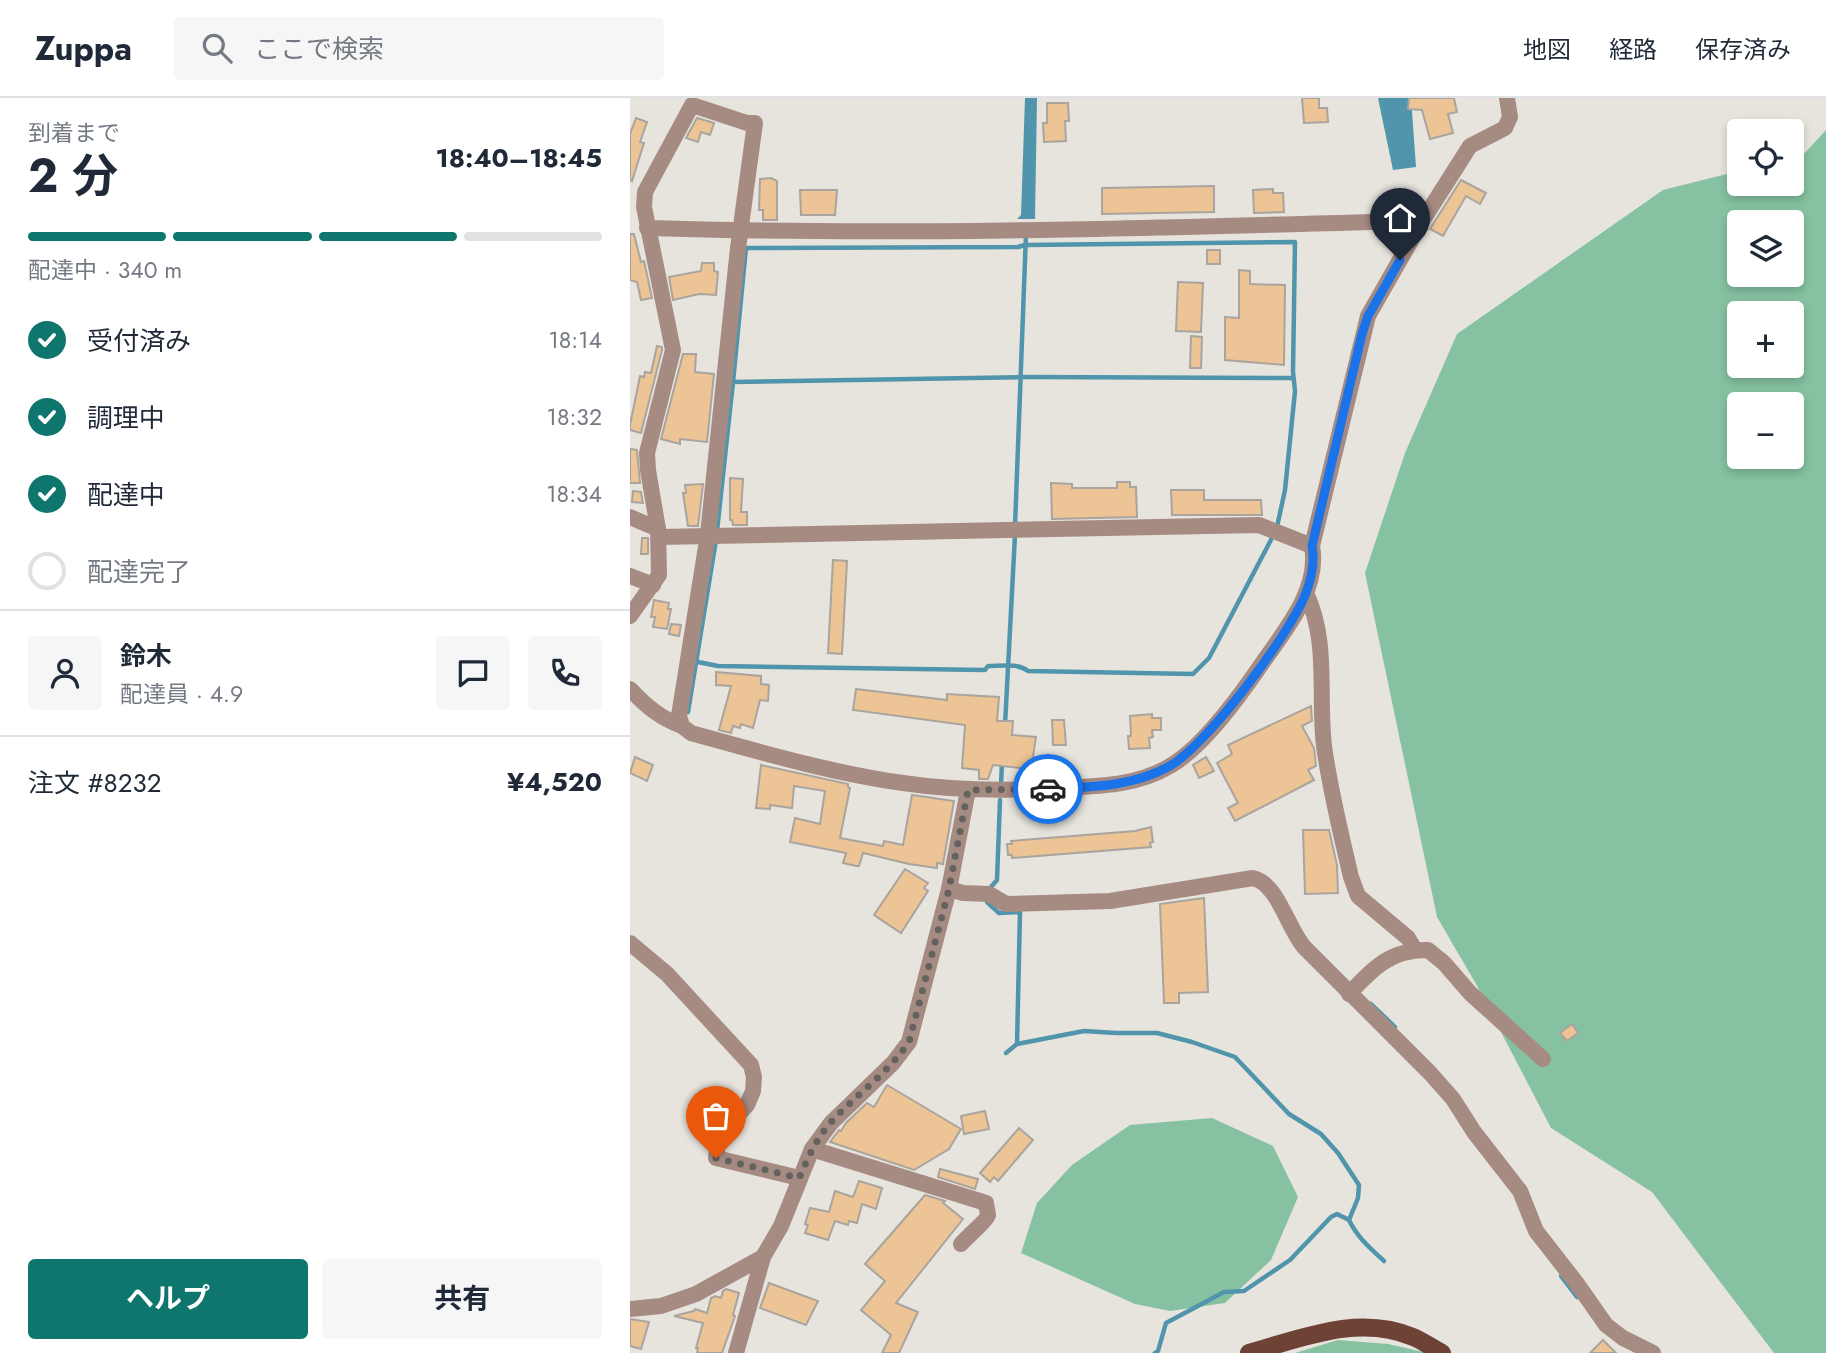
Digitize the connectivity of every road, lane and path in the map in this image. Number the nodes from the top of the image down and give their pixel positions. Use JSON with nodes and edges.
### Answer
{"nodes":[{"id":1,"x":1507,"y":98,"type":"edge"},
{"id":2,"x":1421,"y":223,"type":"junction"},
{"id":3,"x":647,"y":228,"type":"junction"},
{"id":4,"x":741,"y":231,"type":"junction"},
{"id":5,"x":630,"y":517,"type":"edge"},
{"id":6,"x":659,"y":533,"type":"junction"},
{"id":7,"x":714,"y":534,"type":"junction"},
{"id":8,"x":1312,"y":546,"type":"junction"},
{"id":9,"x":630,"y":576,"type":"edge"},
{"id":10,"x":653,"y":585,"type":"junction"},
{"id":11,"x":1306,"y":593,"type":"junction"},
{"id":12,"x":630,"y":616,"type":"edge"},
{"id":13,"x":630,"y":689,"type":"edge"},
{"id":14,"x":682,"y":726,"type":"junction"},
{"id":15,"x":968,"y":790,"type":"junction"},
{"id":16,"x":949,"y":889,"type":"junction"},
{"id":17,"x":630,"y":943,"type":"edge"},
{"id":18,"x":1415,"y":950,"type":"junction"},
{"id":19,"x":1349,"y":994,"type":"junction"},
{"id":20,"x":1543,"y":1059,"type":"dead end"},
{"id":21,"x":812,"y":1149,"type":"junction"},
{"id":22,"x":799,"y":1178,"type":"junction"},
{"id":23,"x":961,"y":1244,"type":"dead end"},
{"id":24,"x":763,"y":1257,"type":"junction"},
{"id":25,"x":630,"y":1309,"type":"edge"},
{"id":26,"x":736,"y":1353,"type":"edge"},
{"id":27,"x":1248,"y":1353,"type":"edge"},
{"id":28,"x":1441,"y":1353,"type":"edge"},
{"id":29,"x":1653,"y":1353,"type":"edge"}],
"edges":[{"from":1,"to":2,"type":"street"},
{"from":2,"to":4,"type":"street"},
{"from":2,"to":8,"type":"street"},
{"from":3,"to":4,"type":"street"},
{"from":3,"to":4,"type":"street"},
{"from":3,"to":6,"type":"street"},
{"from":4,"to":7,"type":"street"},
{"from":5,"to":6,"type":"street"},
{"from":6,"to":7,"type":"street"},
{"from":6,"to":10,"type":"street"},
{"from":7,"to":8,"type":"street"},
{"from":7,"to":14,"type":"street"},
{"from":8,"to":11,"type":"street"},
{"from":9,"to":10,"type":"street"},
{"from":10,"to":12,"type":"street"},
{"from":11,"to":15,"type":"street"},
{"from":11,"to":18,"type":"street"},
{"from":13,"to":14,"type":"street"},
{"from":14,"to":15,"type":"street"},
{"from":15,"to":16,"type":"street"},
{"from":16,"to":19,"type":"street"},
{"from":16,"to":21,"type":"street"},
{"from":17,"to":22,"type":"street"},
{"from":18,"to":19,"type":"street"},
{"from":18,"to":20,"type":"street"},
{"from":19,"to":29,"type":"street"},
{"from":21,"to":22,"type":"street"},
{"from":21,"to":23,"type":"street"},
{"from":22,"to":24,"type":"street"},
{"from":24,"to":25,"type":"street"},
{"from":24,"to":26,"type":"street"},
{"from":27,"to":28,"type":"main road"}]}
